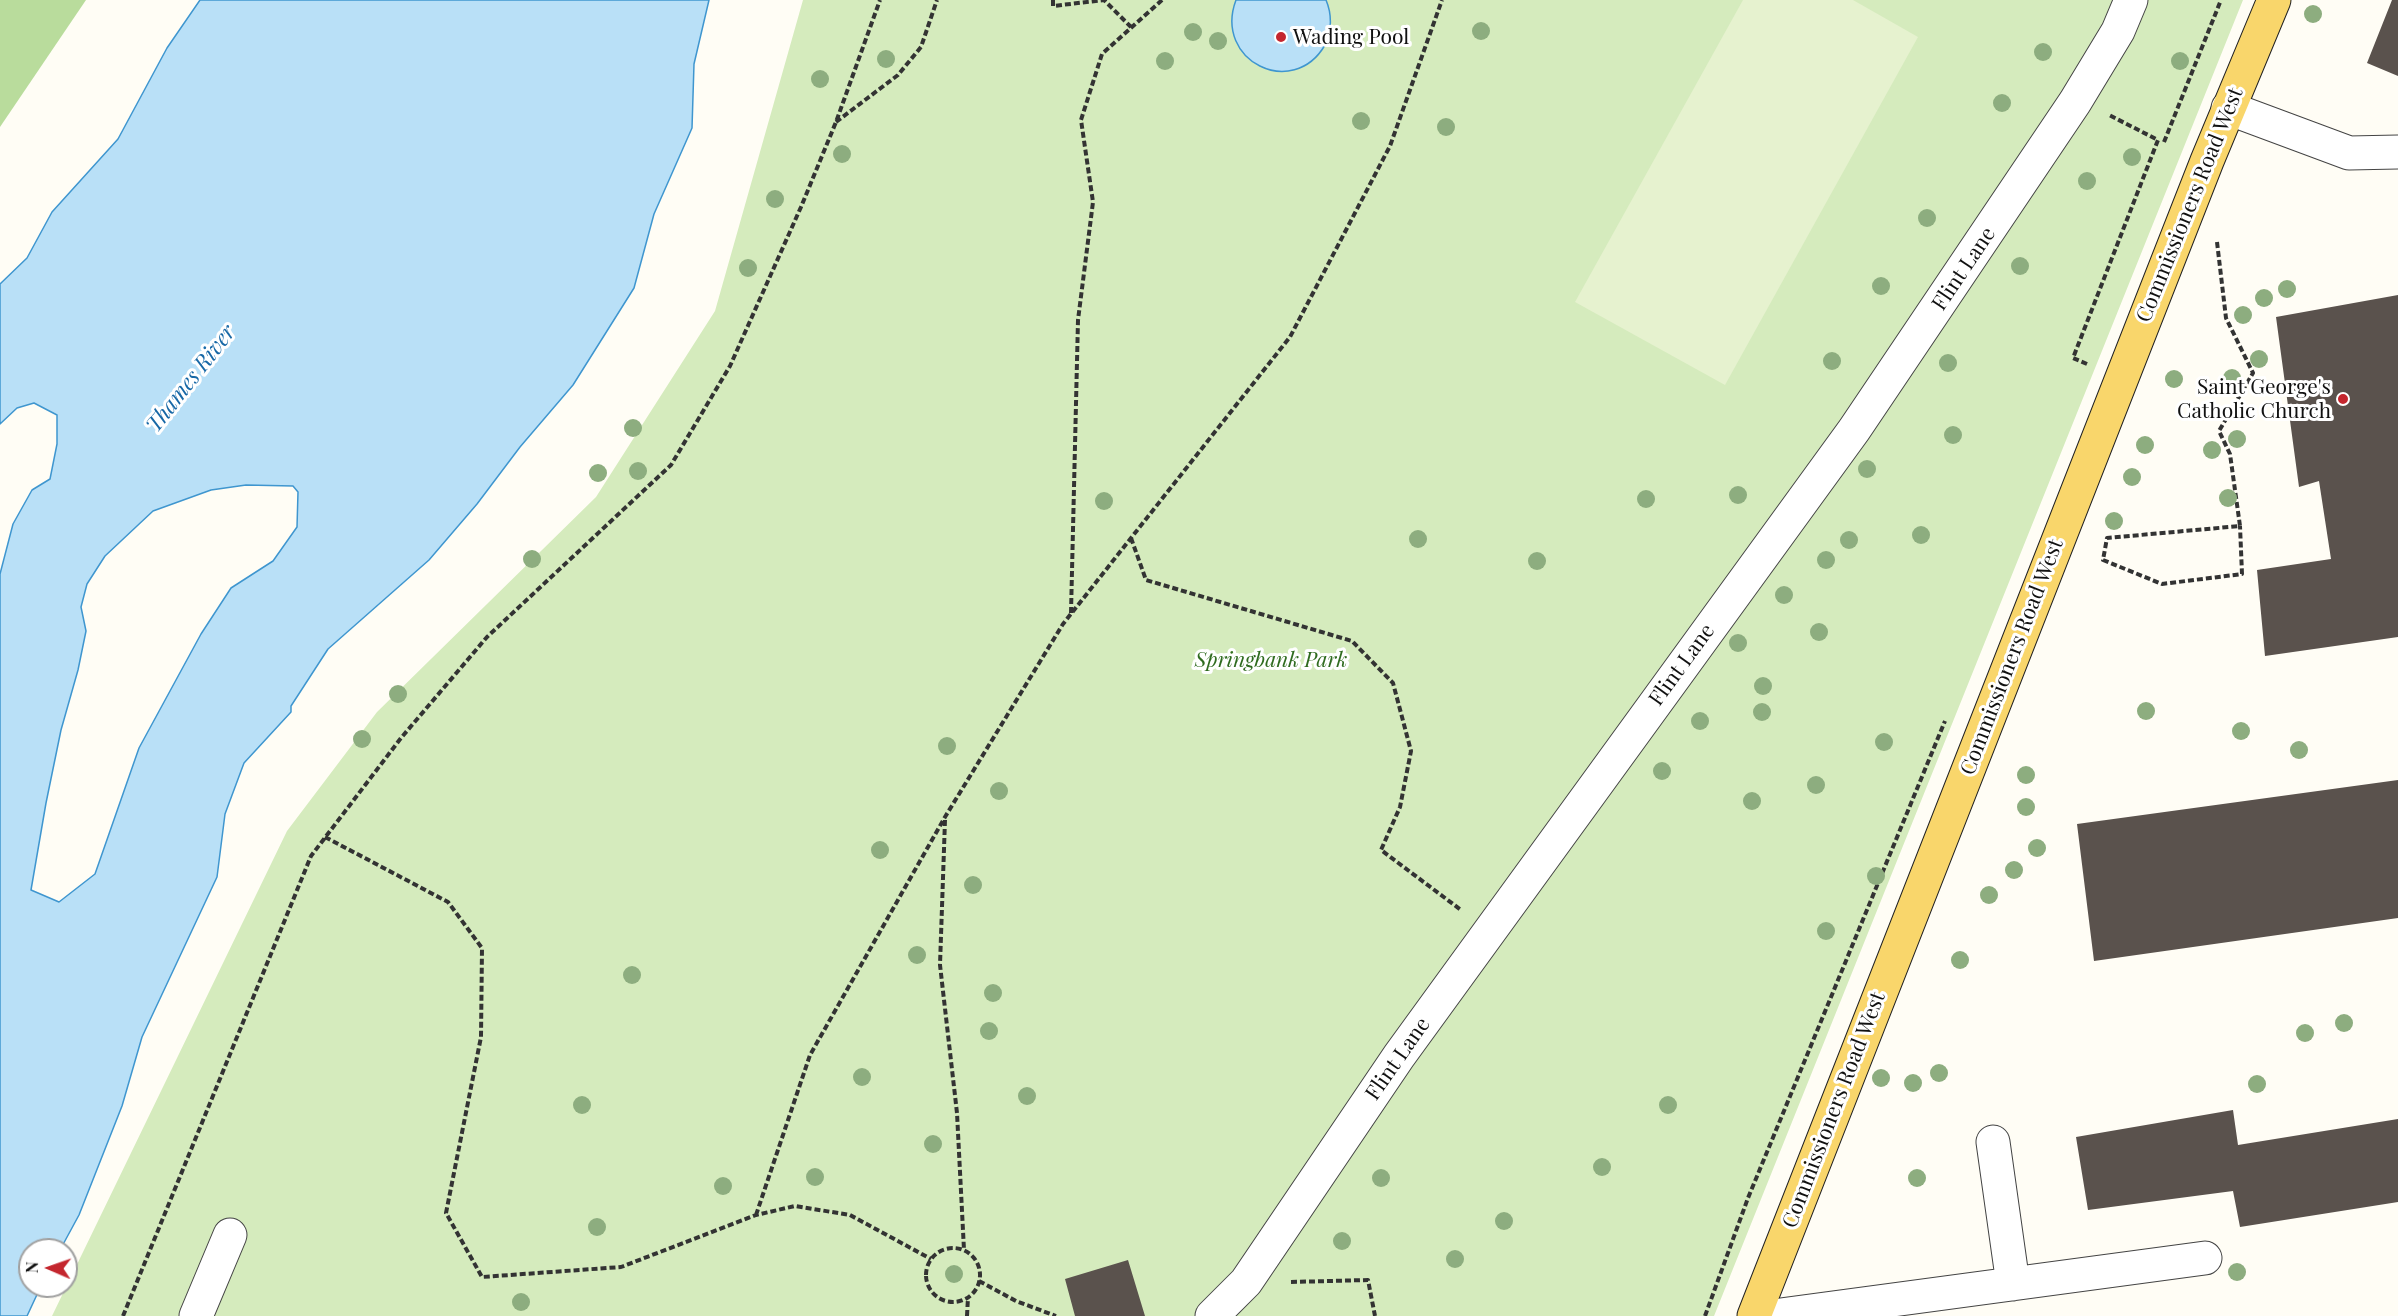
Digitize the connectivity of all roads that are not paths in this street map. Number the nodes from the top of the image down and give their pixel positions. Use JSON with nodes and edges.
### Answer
{"nodes":[{"id":1,"x":2131,"y":0,"type":"edge"},
{"id":2,"x":2274,"y":0,"type":"edge"},
{"id":3,"x":2228,"y":108,"type":"junction"},
{"id":4,"x":2398,"y":152,"type":"edge"},
{"id":5,"x":1993,"y":1142,"type":"dead end"},
{"id":6,"x":230,"y":1235,"type":"dead end"},
{"id":7,"x":2205,"y":1258,"type":"dead end"},
{"id":8,"x":2013,"y":1284,"type":"junction"},
{"id":9,"x":196,"y":1316,"type":"edge"},
{"id":10,"x":1212,"y":1316,"type":"edge"},
{"id":11,"x":1754,"y":1316,"type":"edge"},
{"id":12,"x":1773,"y":1316,"type":"edge"}],
"edges":[{"from":1,"to":10,"type":"street","name":"Flint Lane"},
{"from":2,"to":3,"type":"main road","name":"Commissioners Road West"},
{"from":3,"to":4,"type":"street"},
{"from":3,"to":11,"type":"main road","name":"Commissioners Road West"},
{"from":5,"to":8,"type":"street"},
{"from":6,"to":9,"type":"street"},
{"from":7,"to":8,"type":"street"},
{"from":8,"to":12,"type":"street"}]}
